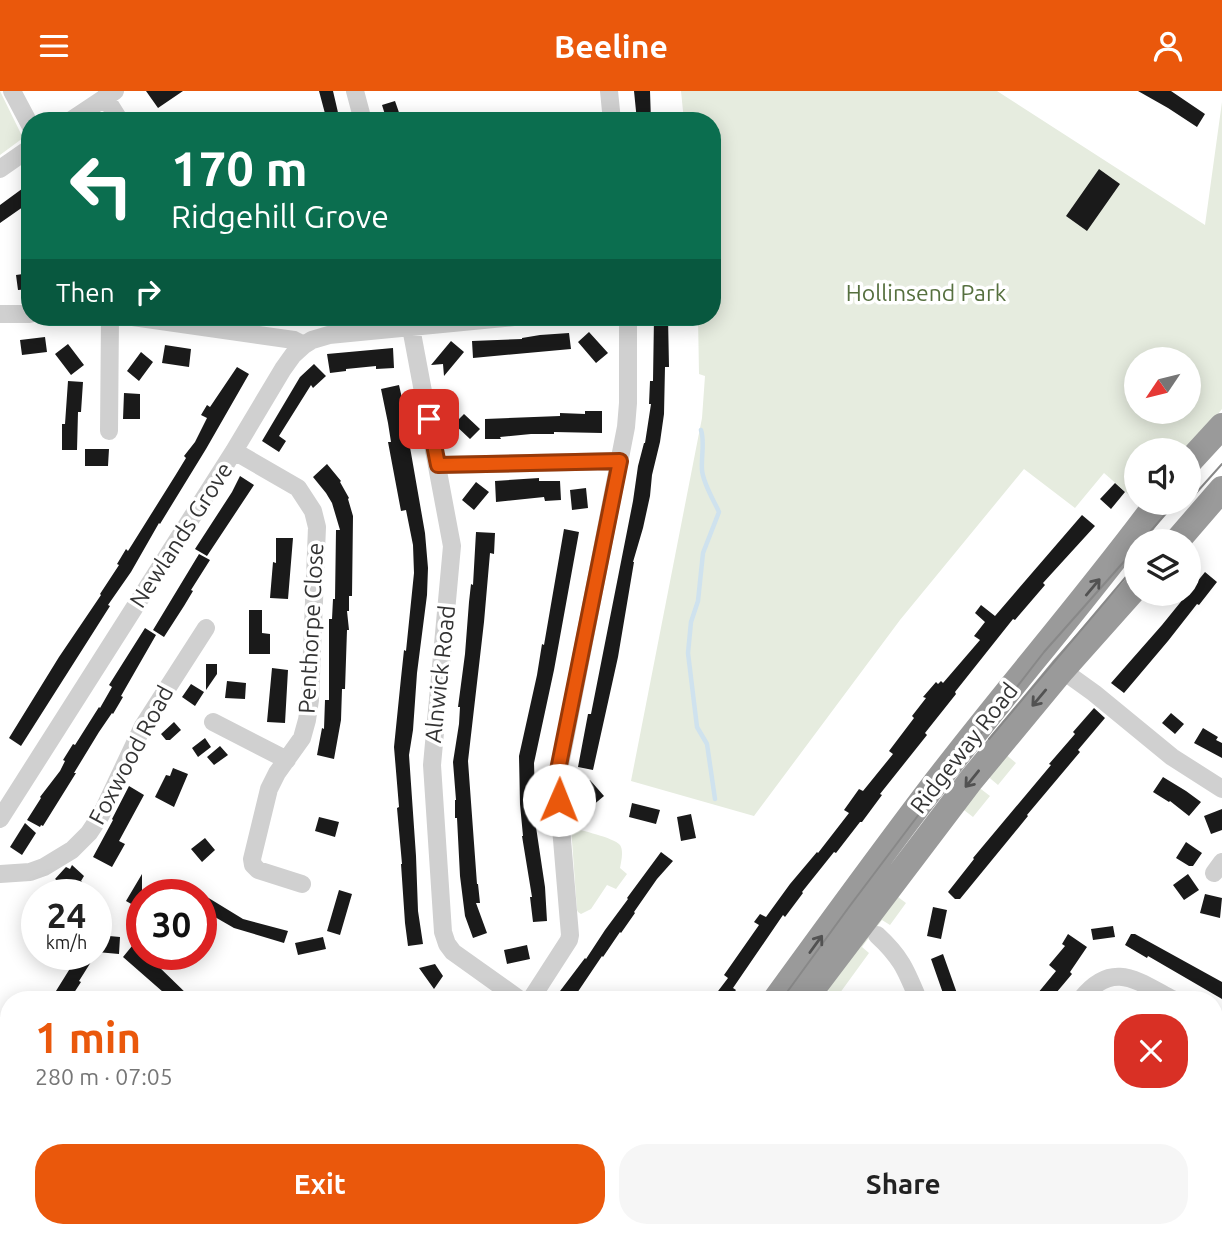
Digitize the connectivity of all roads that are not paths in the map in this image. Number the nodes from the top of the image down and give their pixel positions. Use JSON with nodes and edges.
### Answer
{"nodes":[{"id":1,"x":12,"y":91,"type":"edge"},
{"id":2,"x":355,"y":91,"type":"edge"},
{"id":3,"x":609,"y":91,"type":"edge"},
{"id":4,"x":110,"y":94,"type":"edge"},
{"id":5,"x":23,"y":112,"type":"edge"},
{"id":6,"x":84,"y":112,"type":"edge"},
{"id":7,"x":117,"y":112,"type":"edge"},
{"id":8,"x":361,"y":112,"type":"edge"},
{"id":9,"x":611,"y":112,"type":"edge"},
{"id":10,"x":21,"y":154,"type":"edge"},
{"id":11,"x":0,"y":169,"type":"edge"},
{"id":12,"x":0,"y":314,"type":"edge"},
{"id":13,"x":21,"y":314,"type":"edge"},
{"id":14,"x":110,"y":326,"type":"edge"},
{"id":15,"x":196,"y":326,"type":"edge"},
{"id":16,"x":381,"y":326,"type":"edge"},
{"id":17,"x":411,"y":326,"type":"edge"},
{"id":18,"x":628,"y":326,"type":"edge"},
{"id":19,"x":304,"y":345,"type":"junction"},
{"id":20,"x":1222,"y":426,"type":"edge"},
{"id":21,"x":109,"y":431,"type":"dead end"},
{"id":22,"x":1201,"y":449,"type":"edge"},
{"id":23,"x":234,"y":451,"type":"junction"},
{"id":24,"x":620,"y":461,"type":"junction"},
{"id":25,"x":438,"y":465,"type":"junction"},
{"id":26,"x":1222,"y":489,"type":"edge"},
{"id":27,"x":1148,"y":515,"type":"edge"},
{"id":28,"x":1187,"y":529,"type":"edge"},
{"id":29,"x":1124,"y":600,"type":"edge"},
{"id":30,"x":206,"y":628,"type":"dead end"},
{"id":31,"x":1062,"y":670,"type":"junction"},
{"id":32,"x":213,"y":722,"type":"dead end"},
{"id":33,"x":287,"y":760,"type":"junction"},
{"id":34,"x":1222,"y":789,"type":"edge"},
{"id":35,"x":0,"y":819,"type":"edge"},
{"id":36,"x":0,"y":874,"type":"edge"},
{"id":37,"x":302,"y":884,"type":"dead end"},
{"id":38,"x":876,"y":936,"type":"dead end"},
{"id":39,"x":508,"y":991,"type":"edge"},
{"id":40,"x":536,"y":991,"type":"edge"},
{"id":41,"x":782,"y":991,"type":"edge"},
{"id":42,"x":812,"y":991,"type":"edge"},
{"id":43,"x":915,"y":991,"type":"edge"},
{"id":44,"x":1087,"y":991,"type":"edge"},
{"id":45,"x":1156,"y":991,"type":"edge"}],
"edges":[{"from":1,"to":5,"type":"street"},
{"from":2,"to":8,"type":"street"},
{"from":3,"to":9,"type":"street"},
{"from":4,"to":6,"type":"street"},
{"from":4,"to":7,"type":"street"},
{"from":10,"to":11,"type":"street"},
{"from":12,"to":13,"type":"street"},
{"from":14,"to":21,"type":"street"},
{"from":15,"to":19,"type":"street"},
{"from":16,"to":19,"type":"street"},
{"from":17,"to":25,"type":"street","name":"Alnwick Road"},
{"from":18,"to":24,"type":"street"},
{"from":19,"to":23,"type":"street","name":"Newlands Grove"},
{"from":20,"to":22,"type":"highway"},
{"from":23,"to":33,"type":"street","name":"Penthorpe Close"},
{"from":23,"to":35,"type":"street","name":"Newlands Grove"},
{"from":24,"to":25,"type":"street"},
{"from":24,"to":40,"type":"street"},
{"from":25,"to":39,"type":"street","name":"Alnwick Road"},
{"from":26,"to":28,"type":"highway"},
{"from":41,"to":27,"type":"highway","name":"Ridgeway Road","one_way":true},
{"from":29,"to":31,"type":"highway","name":"Ridgeway Road"},
{"from":30,"to":36,"type":"street","name":"Foxwood Road"},
{"from":31,"to":34,"type":"street"},
{"from":31,"to":42,"type":"highway","name":"Ridgeway Road","one_way":true},
{"from":32,"to":33,"type":"street"},
{"from":33,"to":37,"type":"street","name":"Penthorpe Close"},
{"from":38,"to":43,"type":"street"},
{"from":44,"to":45,"type":"street"}]}
